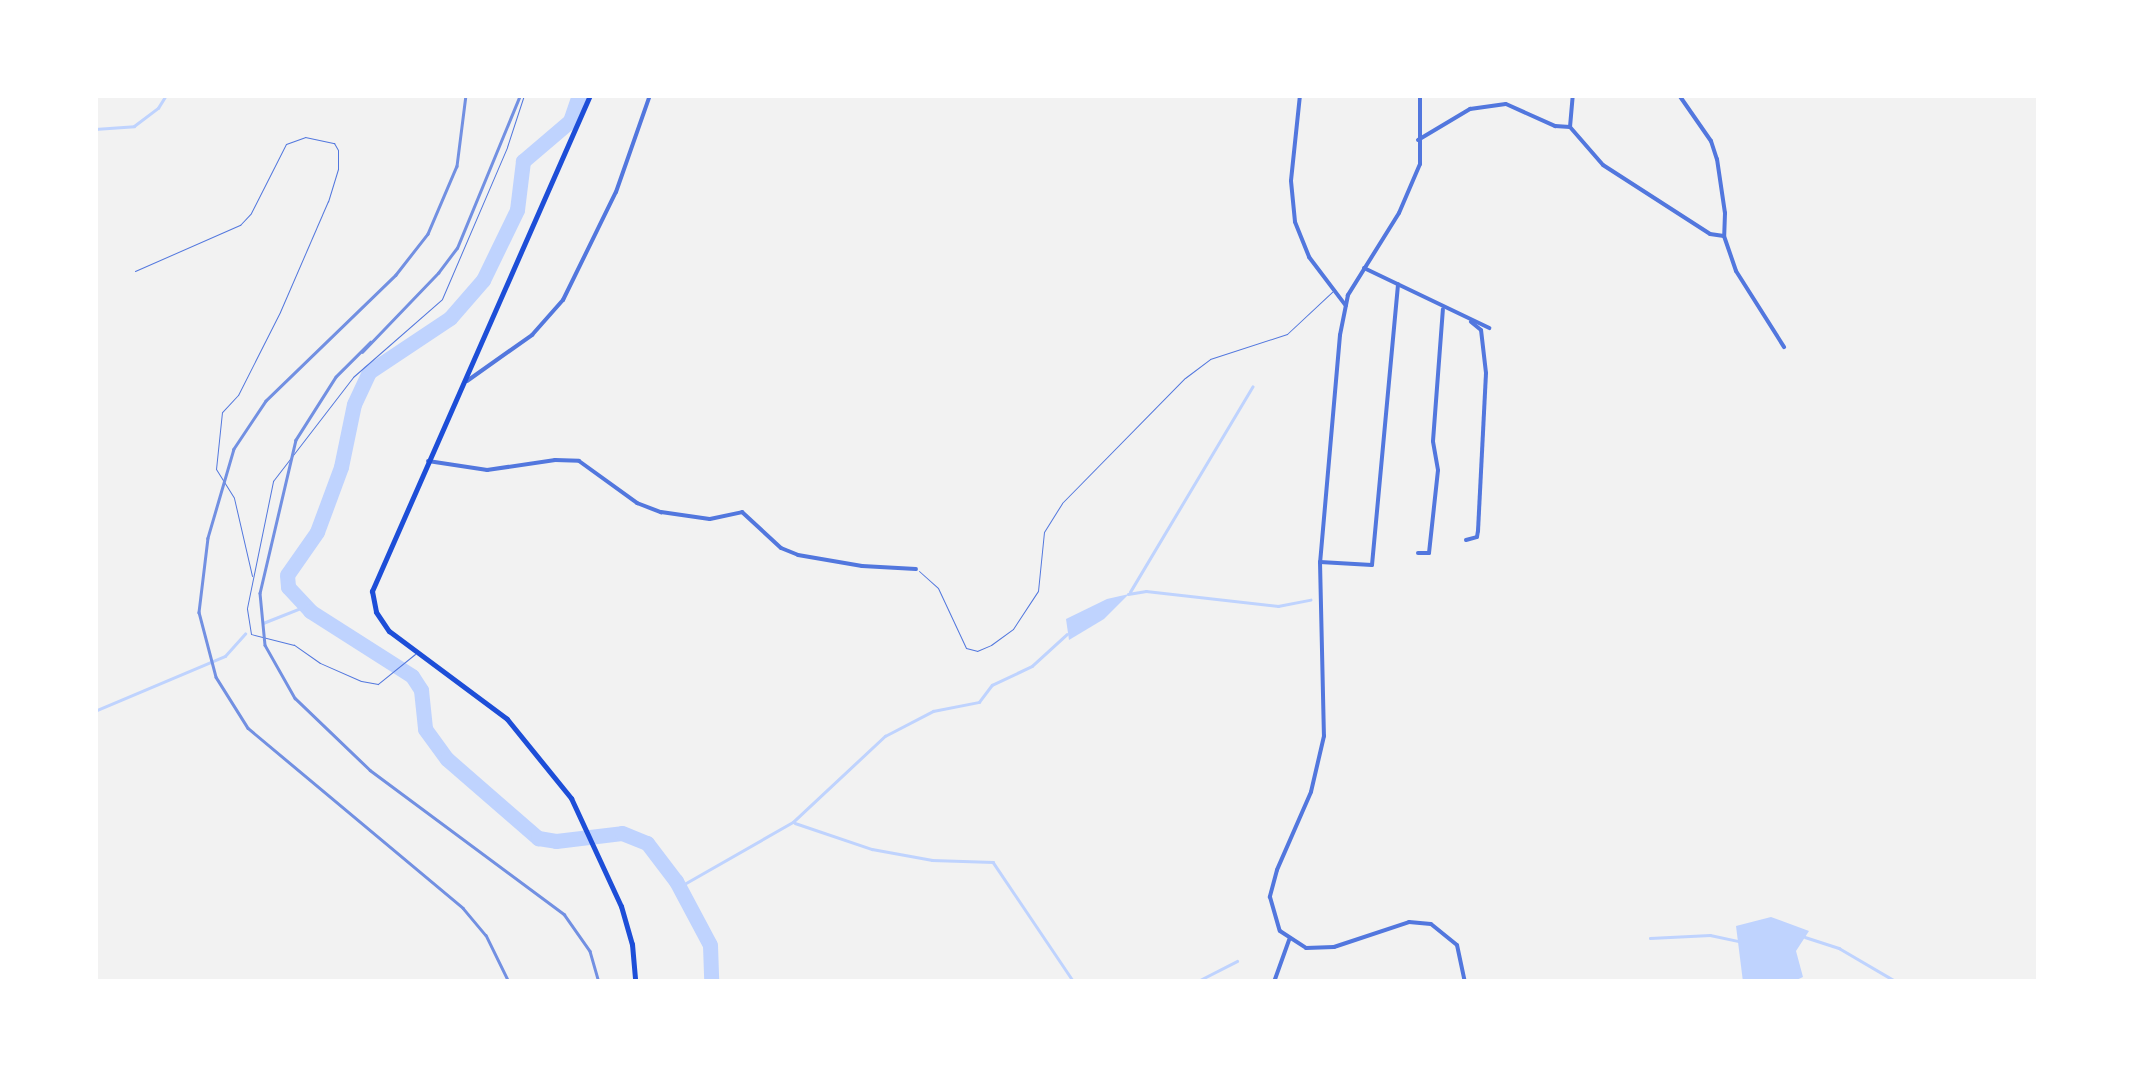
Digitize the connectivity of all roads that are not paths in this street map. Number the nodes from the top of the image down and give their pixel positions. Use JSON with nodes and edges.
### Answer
{"nodes":[{"id":1,"x":524,"y":95,"type":"edge"},
{"id":2,"x":590,"y":95,"type":"edge"},
{"id":3,"x":650,"y":95,"type":"edge"},
{"id":4,"x":1300,"y":95,"type":"edge"},
{"id":5,"x":1420,"y":95,"type":"edge"},
{"id":6,"x":1572,"y":95,"type":"edge"},
{"id":7,"x":1678,"y":95,"type":"edge"},
{"id":8,"x":1570,"y":127,"type":"junction"},
{"id":9,"x":1418,"y":140,"type":"junction"},
{"id":10,"x":1724,"y":236,"type":"junction"},
{"id":11,"x":1364,"y":268,"type":"junction"},
{"id":12,"x":135,"y":271,"type":"dead end"},
{"id":13,"x":1398,"y":284,"type":"junction"},
{"id":14,"x":1332,"y":292,"type":"junction"},
{"id":15,"x":1346,"y":306,"type":"junction"},
{"id":16,"x":1443,"y":308,"type":"junction"},
{"id":17,"x":1472,"y":322,"type":"junction"},
{"id":18,"x":1489,"y":328,"type":"dead end"},
{"id":19,"x":1784,"y":348,"type":"dead end"},
{"id":20,"x":463,"y":383,"type":"junction"},
{"id":21,"x":428,"y":461,"type":"junction"},
{"id":22,"x":1466,"y":540,"type":"dead end"},
{"id":23,"x":1418,"y":554,"type":"dead end"},
{"id":24,"x":1320,"y":562,"type":"junction"},
{"id":25,"x":916,"y":570,"type":"joint"},
{"id":26,"x":252,"y":580,"type":"junction"},
{"id":27,"x":418,"y":652,"type":"junction"},
{"id":28,"x":1289,"y":940,"type":"junction"},
{"id":29,"x":636,"y":982,"type":"edge"},
{"id":30,"x":1274,"y":982,"type":"edge"},
{"id":31,"x":1464,"y":982,"type":"edge"}],
"edges":[{"from":1,"to":26,"type":"lane"},
{"from":2,"to":20,"type":"main road"},
{"from":3,"to":20,"type":"street"},
{"from":4,"to":14,"type":"street"},
{"from":5,"to":9,"type":"street"},
{"from":6,"to":8,"type":"street"},
{"from":7,"to":10,"type":"street"},
{"from":8,"to":9,"type":"street"},
{"from":8,"to":10,"type":"street"},
{"from":9,"to":11,"type":"street"},
{"from":10,"to":19,"type":"street"},
{"from":11,"to":13,"type":"street"},
{"from":11,"to":15,"type":"street"},
{"from":12,"to":26,"type":"lane"},
{"from":13,"to":16,"type":"street"},
{"from":13,"to":24,"type":"street"},
{"from":14,"to":15,"type":"street"},
{"from":14,"to":25,"type":"lane"},
{"from":15,"to":24,"type":"street"},
{"from":16,"to":17,"type":"street"},
{"from":16,"to":23,"type":"street"},
{"from":17,"to":18,"type":"street"},
{"from":17,"to":22,"type":"street"},
{"from":20,"to":21,"type":"main road"},
{"from":21,"to":25,"type":"street"},
{"from":21,"to":27,"type":"main road"},
{"from":24,"to":28,"type":"street"},
{"from":26,"to":27,"type":"lane"},
{"from":27,"to":29,"type":"main road"},
{"from":28,"to":30,"type":"street"},
{"from":28,"to":31,"type":"street"}]}
